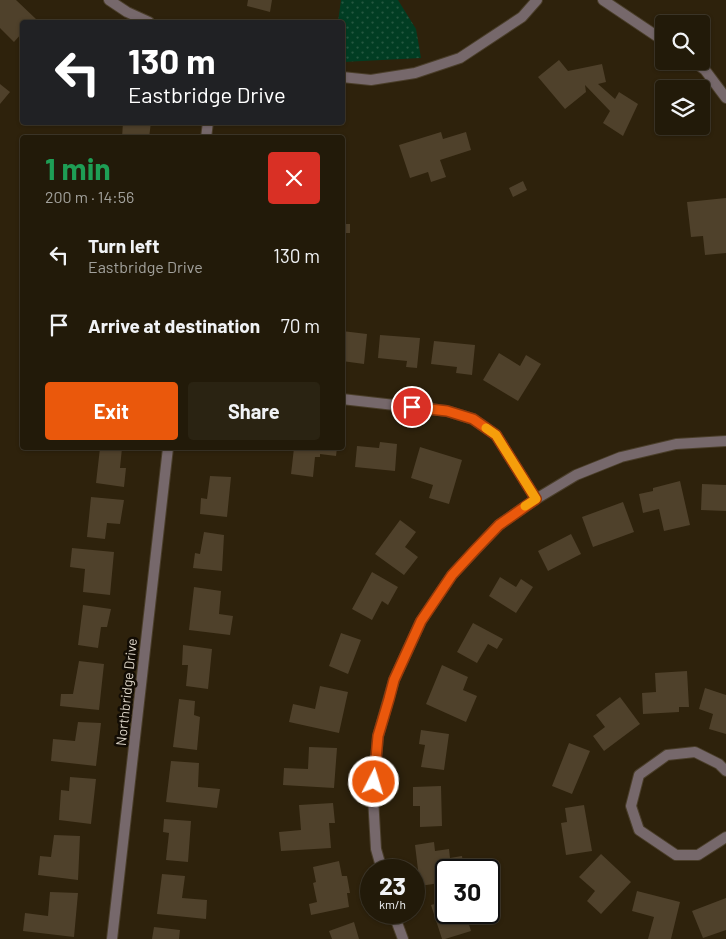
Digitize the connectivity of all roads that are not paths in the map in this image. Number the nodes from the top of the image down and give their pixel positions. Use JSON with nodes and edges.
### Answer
{"nodes":[{"id":1,"x":109,"y":0,"type":"edge"},
{"id":2,"x":537,"y":0,"type":"edge"},
{"id":3,"x":603,"y":0,"type":"edge"},
{"id":4,"x":145,"y":20,"type":"edge"},
{"id":5,"x":655,"y":35,"type":"edge"},
{"id":6,"x":706,"y":70,"type":"edge"},
{"id":7,"x":345,"y":77,"type":"edge"},
{"id":8,"x":726,"y":98,"type":"edge"},
{"id":9,"x":345,"y":399,"type":"edge"},
{"id":10,"x":726,"y":441,"type":"edge"},
{"id":11,"x":168,"y":450,"type":"edge"},
{"id":12,"x":536,"y":499,"type":"junction"},
{"id":13,"x":726,"y":771,"type":"edge"},
{"id":14,"x":726,"y":837,"type":"edge"},
{"id":15,"x":379,"y":859,"type":"edge"},
{"id":16,"x":397,"y":924,"type":"edge"},
{"id":17,"x":112,"y":939,"type":"edge"},
{"id":18,"x":403,"y":939,"type":"edge"}],
"edges":[{"from":1,"to":4,"type":"street"},
{"from":2,"to":7,"type":"street"},
{"from":3,"to":5,"type":"street"},
{"from":6,"to":8,"type":"street"},
{"from":9,"to":12,"type":"street"},
{"from":10,"to":12,"type":"street"},
{"from":11,"to":17,"type":"street","name":"Northbridge Drive"},
{"from":12,"to":15,"type":"street"},
{"from":13,"to":14,"type":"street"},
{"from":16,"to":18,"type":"street"}]}
